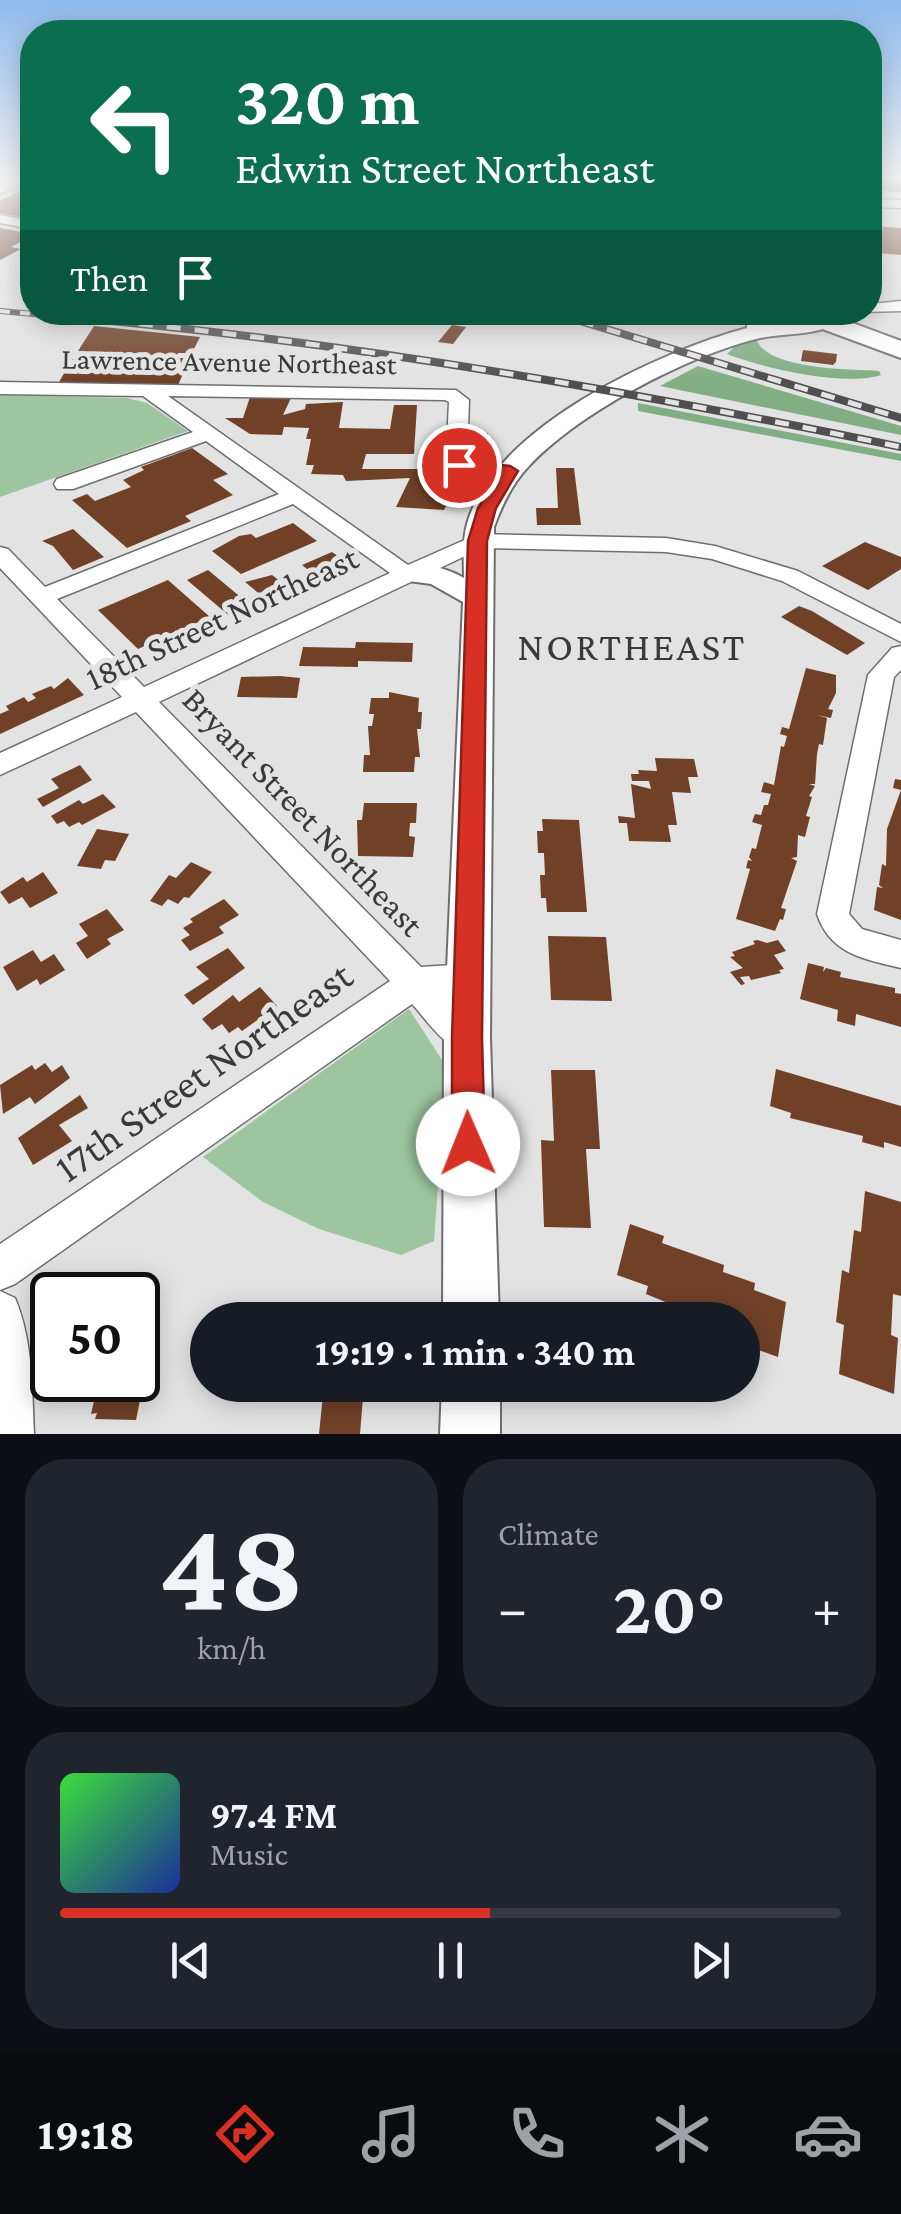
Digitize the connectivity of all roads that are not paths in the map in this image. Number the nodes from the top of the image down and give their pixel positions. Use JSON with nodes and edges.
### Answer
{"nodes":[{"id":1,"x":722,"y":325,"type":"edge"},
{"id":2,"x":764,"y":325,"type":"edge"},
{"id":3,"x":791,"y":325,"type":"edge"},
{"id":4,"x":856,"y":325,"type":"edge"},
{"id":5,"x":778,"y":328,"type":"junction"},
{"id":6,"x":895,"y":344,"type":"edge"},
{"id":7,"x":705,"y":346,"type":"junction"},
{"id":8,"x":0,"y":388,"type":"edge"},
{"id":9,"x":148,"y":390,"type":"junction"},
{"id":10,"x":209,"y":433,"type":"junction"},
{"id":11,"x":510,"y":471,"type":"junction"},
{"id":12,"x":66,"y":484,"type":"dead end"},
{"id":13,"x":295,"y":495,"type":"junction"},
{"id":14,"x":478,"y":541,"type":"junction"},
{"id":15,"x":0,"y":554,"type":"edge"},
{"id":16,"x":406,"y":573,"type":"junction"},
{"id":17,"x":476,"y":596,"type":"junction"},
{"id":18,"x":42,"y":597,"type":"junction"},
{"id":19,"x":901,"y":634,"type":"edge"},
{"id":20,"x":901,"y":654,"type":"edge"},
{"id":21,"x":140,"y":698,"type":"junction"},
{"id":22,"x":0,"y":765,"type":"edge"},
{"id":23,"x":901,"y":954,"type":"edge"},
{"id":24,"x":468,"y":978,"type":"junction"},
{"id":25,"x":416,"y":982,"type":"junction"},
{"id":26,"x":467,"y":1038,"type":"junction"},
{"id":27,"x":0,"y":1269,"type":"edge"},
{"id":28,"x":471,"y":1302,"type":"edge"},
{"id":29,"x":0,"y":1312,"type":"edge"},
{"id":30,"x":471,"y":1402,"type":"edge"},
{"id":31,"x":12,"y":1434,"type":"edge"},
{"id":32,"x":470,"y":1434,"type":"edge"}],
"edges":[{"from":1,"to":7,"type":"main road"},
{"from":2,"to":5,"type":"main road"},
{"from":3,"to":5,"type":"main road"},
{"from":4,"to":6,"type":"highway"},
{"from":5,"to":6,"type":"highway"},
{"from":5,"to":7,"type":"main road"},
{"from":7,"to":11,"type":"main road"},
{"from":8,"to":9,"type":"street","name":"Lawrence Avenue Northeast"},
{"from":9,"to":10,"type":"street"},
{"from":9,"to":11,"type":"street","name":"Lawrence Avenue Northeast"},
{"from":10,"to":12,"type":"street"},
{"from":10,"to":13,"type":"street"},
{"from":11,"to":14,"type":"main road"},
{"from":13,"to":16,"type":"street"},
{"from":13,"to":18,"type":"street"},
{"from":14,"to":16,"type":"street","name":"18th Street Northeast"},
{"from":14,"to":17,"type":"main road"},
{"from":14,"to":19,"type":"street"},
{"from":15,"to":18,"type":"street","name":"Bryant Street Northeast"},
{"from":16,"to":17,"type":"main road"},
{"from":16,"to":21,"type":"street","name":"18th Street Northeast"},
{"from":17,"to":24,"type":"main road"},
{"from":18,"to":21,"type":"street","name":"Bryant Street Northeast"},
{"from":20,"to":23,"type":"street"},
{"from":21,"to":22,"type":"street","name":"18th Street Northeast"},
{"from":21,"to":25,"type":"street","name":"Bryant Street Northeast"},
{"from":24,"to":25,"type":"street"},
{"from":24,"to":26,"type":"main road"},
{"from":25,"to":26,"type":"street","name":"Bryant Street Northeast"},
{"from":25,"to":27,"type":"street","name":"17th Street Northeast"},
{"from":26,"to":28,"type":"main road"},
{"from":29,"to":31,"type":"street"},
{"from":30,"to":32,"type":"main road"}]}
